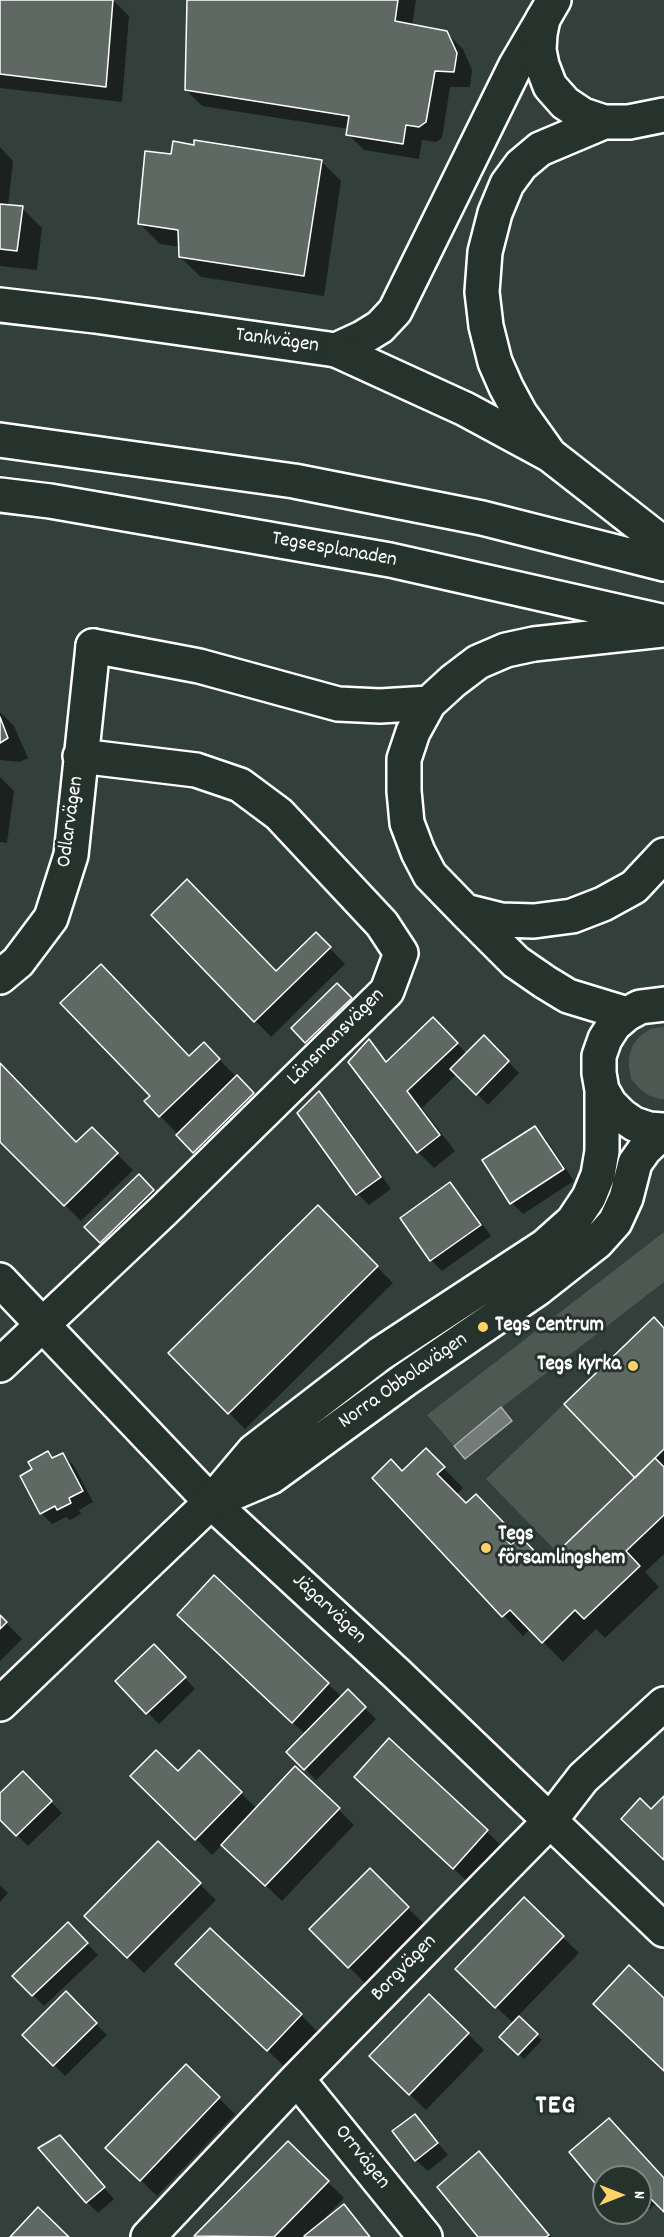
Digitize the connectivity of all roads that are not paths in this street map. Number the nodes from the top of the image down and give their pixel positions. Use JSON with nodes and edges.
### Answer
{"nodes":[{"id":1,"x":549,"y":10,"type":"edge"},
{"id":2,"x":656,"y":114,"type":"edge"},
{"id":3,"x":604,"y":122,"type":"junction"},
{"id":4,"x":0,"y":306,"type":"edge"},
{"id":5,"x":336,"y":350,"type":"junction"},
{"id":6,"x":0,"y":440,"type":"edge"},
{"id":7,"x":550,"y":455,"type":"junction"},
{"id":8,"x":0,"y":495,"type":"edge"},
{"id":9,"x":664,"y":544,"type":"edge"},
{"id":10,"x":664,"y":564,"type":"edge"},
{"id":11,"x":664,"y":622,"type":"edge"},
{"id":12,"x":664,"y":630,"type":"edge"},
{"id":13,"x":429,"y":704,"type":"junction"},
{"id":14,"x":81,"y":756,"type":"junction"},
{"id":15,"x":664,"y":855,"type":"edge"},
{"id":16,"x":465,"y":911,"type":"junction"},
{"id":17,"x":0,"y":977,"type":"edge"},
{"id":18,"x":664,"y":1004,"type":"edge"},
{"id":19,"x":627,"y":1014,"type":"junction"},
{"id":20,"x":602,"y":1090,"type":"junction"},
{"id":21,"x":664,"y":1131,"type":"edge"},
{"id":22,"x":0,"y":1280,"type":"edge"},
{"id":23,"x":41,"y":1325,"type":"junction"},
{"id":24,"x":0,"y":1365,"type":"edge"},
{"id":25,"x":211,"y":1502,"type":"junction"},
{"id":26,"x":0,"y":1704,"type":"edge"},
{"id":27,"x":664,"y":1704,"type":"edge"},
{"id":28,"x":549,"y":1822,"type":"junction"},
{"id":29,"x":664,"y":1930,"type":"edge"},
{"id":30,"x":297,"y":2079,"type":"junction"},
{"id":31,"x":148,"y":2237,"type":"edge"},
{"id":32,"x":425,"y":2237,"type":"edge"}],
"edges":[{"from":1,"to":3,"type":"street"},
{"from":1,"to":5,"type":"street","name":"Tankvägen"},
{"from":2,"to":3,"type":"street"},
{"from":3,"to":7,"type":"street"},
{"from":4,"to":5,"type":"street","name":"Tankvägen"},
{"from":5,"to":7,"type":"street"},
{"from":6,"to":10,"type":"street"},
{"from":7,"to":9,"type":"street"},
{"from":8,"to":11,"type":"street","name":"Tegsesplanaden"},
{"from":12,"to":13,"type":"street"},
{"from":13,"to":14,"type":"street","name":"Odlarvägen"},
{"from":13,"to":16,"type":"street"},
{"from":14,"to":17,"type":"street","name":"Odlarvägen"},
{"from":14,"to":23,"type":"street","name":"Länsmansvägen"},
{"from":15,"to":16,"type":"street"},
{"from":16,"to":19,"type":"street"},
{"from":18,"to":19,"type":"street"},
{"from":19,"to":20,"type":"street","name":"Norra Obbolavägen"},
{"from":20,"to":21,"type":"street","name":"Norra Obbolavägen"},
{"from":20,"to":25,"type":"street","name":"Norra Obbolavägen"},
{"from":21,"to":25,"type":"street","name":"Norra Obbolavägen"},
{"from":22,"to":23,"type":"street","name":"Jägarvägen"},
{"from":23,"to":24,"type":"street","name":"Länsmansvägen"},
{"from":23,"to":25,"type":"street","name":"Jägarvägen"},
{"from":25,"to":26,"type":"street","name":"Norra Obbolavägen"},
{"from":25,"to":28,"type":"street","name":"Jägarvägen"},
{"from":27,"to":28,"type":"street","name":"Borgvägen"},
{"from":28,"to":29,"type":"street","name":"Jägarvägen"},
{"from":28,"to":30,"type":"street","name":"Borgvägen"},
{"from":30,"to":31,"type":"street","name":"Borgvägen"},
{"from":30,"to":32,"type":"street","name":"Orrvägen"}]}
